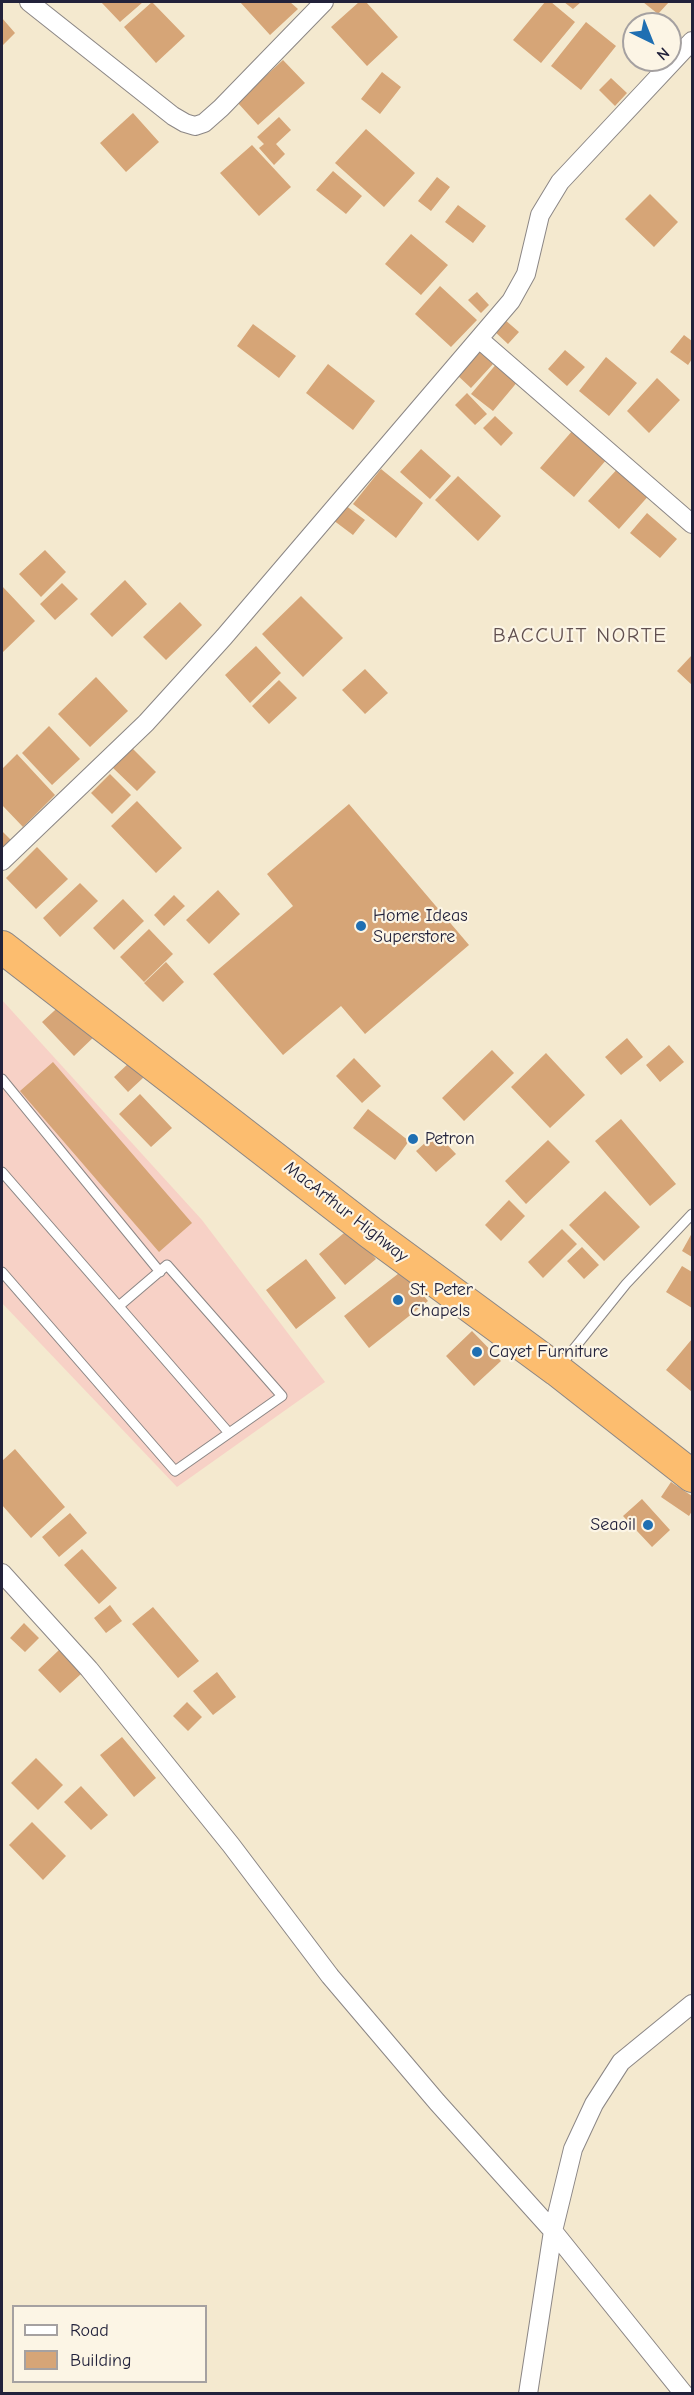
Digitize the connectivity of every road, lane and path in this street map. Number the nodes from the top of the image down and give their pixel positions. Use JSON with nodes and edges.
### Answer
{"nodes":[{"id":1,"x":29,"y":2,"type":"edge"},
{"id":2,"x":324,"y":2,"type":"edge"},
{"id":3,"x":693,"y":41,"type":"edge"},
{"id":4,"x":478,"y":339,"type":"junction"},
{"id":5,"x":693,"y":524,"type":"edge"},
{"id":6,"x":2,"y":861,"type":"edge"},
{"id":7,"x":2,"y":947,"type":"edge"},
{"id":8,"x":2,"y":1080,"type":"edge"},
{"id":9,"x":2,"y":1172,"type":"edge"},
{"id":10,"x":693,"y":1214,"type":"edge"},
{"id":11,"x":2,"y":1272,"type":"edge"},
{"id":12,"x":160,"y":1272,"type":"junction"},
{"id":13,"x":119,"y":1306,"type":"junction"},
{"id":14,"x":557,"y":1370,"type":"junction"},
{"id":15,"x":229,"y":1433,"type":"junction"},
{"id":16,"x":693,"y":1476,"type":"edge"},
{"id":17,"x":2,"y":1573,"type":"edge"},
{"id":18,"x":693,"y":2004,"type":"edge"},
{"id":19,"x":553,"y":2231,"type":"junction"},
{"id":20,"x":528,"y":2394,"type":"edge"},
{"id":21,"x":684,"y":2394,"type":"edge"}],
"edges":[{"from":1,"to":2,"type":"street"},
{"from":3,"to":4,"type":"street"},
{"from":4,"to":5,"type":"street"},
{"from":4,"to":6,"type":"street"},
{"from":7,"to":14,"type":"highway","name":"MacArthur Highway"},
{"from":8,"to":12,"type":"lane"},
{"from":9,"to":13,"type":"lane"},
{"from":10,"to":14,"type":"lane"},
{"from":11,"to":15,"type":"lane"},
{"from":12,"to":13,"type":"lane"},
{"from":12,"to":15,"type":"lane"},
{"from":13,"to":15,"type":"lane"},
{"from":14,"to":16,"type":"highway","name":"MacArthur Highway"},
{"from":17,"to":19,"type":"street"},
{"from":18,"to":19,"type":"street"},
{"from":19,"to":20,"type":"street"},
{"from":19,"to":21,"type":"street"}]}
